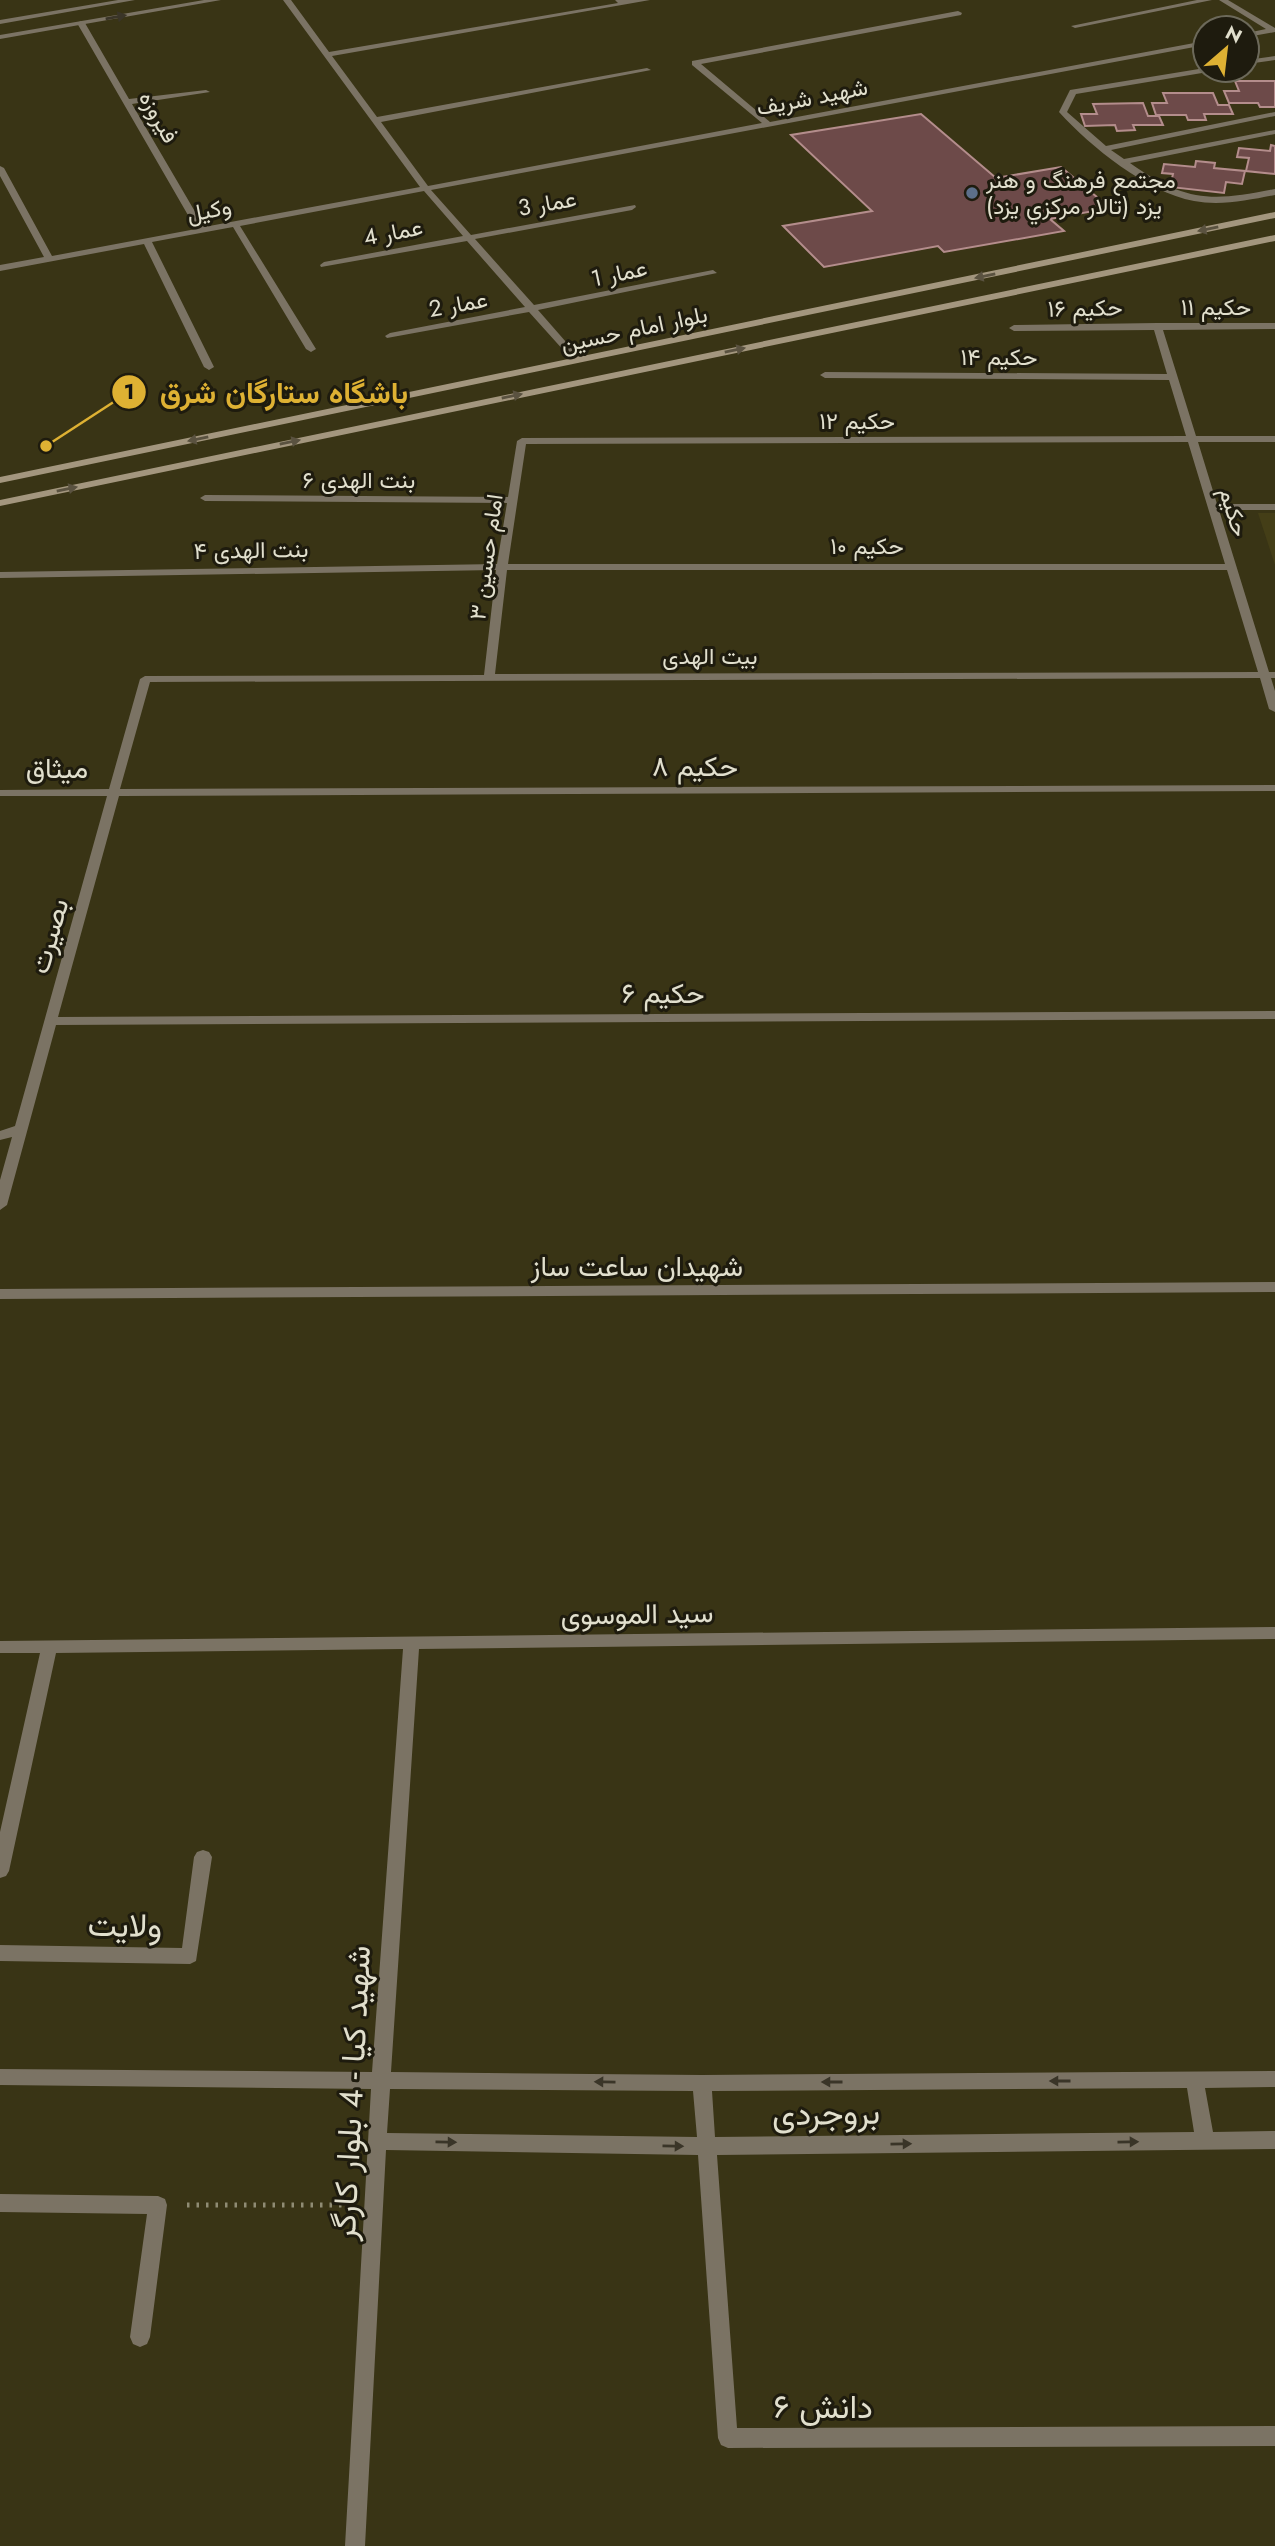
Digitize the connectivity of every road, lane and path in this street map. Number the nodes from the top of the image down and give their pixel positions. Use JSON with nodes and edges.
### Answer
{"nodes":[{"id":1,"x":131,"y":0,"type":"edge"},
{"id":2,"x":217,"y":0,"type":"edge"},
{"id":3,"x":287,"y":0,"type":"edge"},
{"id":4,"x":646,"y":0,"type":"edge"},
{"id":5,"x":1208,"y":0,"type":"edge"},
{"id":6,"x":1223,"y":0,"type":"edge"},
{"id":7,"x":621,"y":2,"type":"edge"},
{"id":8,"x":958,"y":13,"type":"dead end"},
{"id":9,"x":0,"y":22,"type":"edge"},
{"id":10,"x":81,"y":23,"type":"junction"},
{"id":11,"x":1075,"y":26,"type":"dead end"},
{"id":12,"x":1273,"y":30,"type":"edge"},
{"id":13,"x":0,"y":37,"type":"edge"},
{"id":14,"x":1191,"y":46,"type":"edge"},
{"id":15,"x":327,"y":55,"type":"junction"},
{"id":16,"x":647,"y":70,"type":"dead end"},
{"id":17,"x":1191,"y":72,"type":"edge"},
{"id":18,"x":206,"y":92,"type":"dead end"},
{"id":19,"x":128,"y":102,"type":"junction"},
{"id":20,"x":1275,"y":114,"type":"edge"},
{"id":21,"x":376,"y":120,"type":"junction"},
{"id":22,"x":769,"y":124,"type":"junction"},
{"id":23,"x":1275,"y":132,"type":"edge"},
{"id":24,"x":1104,"y":149,"type":"junction"},
{"id":25,"x":1123,"y":162,"type":"junction"},
{"id":26,"x":0,"y":168,"type":"edge"},
{"id":27,"x":426,"y":189,"type":"junction"},
{"id":28,"x":1275,"y":192,"type":"edge"},
{"id":29,"x":632,"y":207,"type":"dead end"},
{"id":30,"x":1275,"y":215,"type":"edge"},
{"id":31,"x":235,"y":224,"type":"junction"},
{"id":32,"x":202,"y":231,"type":"junction"},
{"id":33,"x":469,"y":237,"type":"junction"},
{"id":34,"x":1275,"y":239,"type":"edge"},
{"id":35,"x":148,"y":243,"type":"junction"},
{"id":36,"x":49,"y":259,"type":"junction"},
{"id":37,"x":324,"y":265,"type":"dead end"},
{"id":38,"x":0,"y":268,"type":"edge"},
{"id":39,"x":713,"y":273,"type":"dead end"},
{"id":40,"x":533,"y":310,"type":"junction"},
{"id":41,"x":1157,"y":326,"type":"junction"},
{"id":42,"x":1275,"y":326,"type":"edge"},
{"id":43,"x":1014,"y":328,"type":"dead end"},
{"id":44,"x":390,"y":336,"type":"dead end"},
{"id":45,"x":310,"y":349,"type":"dead end"},
{"id":46,"x":577,"y":360,"type":"junction"},
{"id":47,"x":209,"y":368,"type":"dead end"},
{"id":48,"x":825,"y":375,"type":"dead end"},
{"id":49,"x":1172,"y":377,"type":"junction"},
{"id":50,"x":1191,"y":438,"type":"junction"},
{"id":51,"x":1275,"y":439,"type":"edge"},
{"id":52,"x":522,"y":441,"type":"joint"},
{"id":53,"x":87,"y":462,"type":"junction"},
{"id":54,"x":0,"y":480,"type":"edge"},
{"id":55,"x":100,"y":482,"type":"junction"},
{"id":56,"x":205,"y":498,"type":"dead end"},
{"id":57,"x":513,"y":500,"type":"junction"},
{"id":58,"x":0,"y":503,"type":"edge"},
{"id":59,"x":1212,"y":507,"type":"junction"},
{"id":60,"x":1275,"y":507,"type":"edge"},
{"id":61,"x":502,"y":567,"type":"junction"},
{"id":62,"x":1231,"y":567,"type":"junction"},
{"id":63,"x":0,"y":575,"type":"edge"},
{"id":64,"x":1270,"y":675,"type":"edge"},
{"id":65,"x":489,"y":678,"type":"junction"},
{"id":66,"x":145,"y":679,"type":"joint"},
{"id":67,"x":1275,"y":709,"type":"edge"},
{"id":68,"x":1275,"y":788,"type":"edge"},
{"id":69,"x":115,"y":792,"type":"junction"},
{"id":70,"x":0,"y":793,"type":"edge"},
{"id":71,"x":1275,"y":1015,"type":"edge"},
{"id":72,"x":51,"y":1020,"type":"junction"},
{"id":73,"x":21,"y":1129,"type":"junction"},
{"id":74,"x":0,"y":1136,"type":"edge"},
{"id":75,"x":0,"y":1205,"type":"edge"},
{"id":76,"x":1275,"y":1287,"type":"edge"},
{"id":77,"x":0,"y":1294,"type":"edge"},
{"id":78,"x":1275,"y":1633,"type":"edge"},
{"id":79,"x":411,"y":1643,"type":"junction"},
{"id":80,"x":0,"y":1647,"type":"edge"},
{"id":81,"x":49,"y":1647,"type":"junction"},
{"id":82,"x":204,"y":1857,"type":"dead end"},
{"id":83,"x":0,"y":1871,"type":"edge"},
{"id":84,"x":0,"y":1953,"type":"edge"},
{"id":85,"x":0,"y":2077,"type":"edge"},
{"id":86,"x":1275,"y":2079,"type":"edge"},
{"id":87,"x":381,"y":2080,"type":"junction"},
{"id":88,"x":1195,"y":2080,"type":"junction"},
{"id":89,"x":702,"y":2083,"type":"junction"},
{"id":90,"x":1275,"y":2140,"type":"edge"},
{"id":91,"x":378,"y":2141,"type":"junction"},
{"id":92,"x":1205,"y":2141,"type":"junction"},
{"id":93,"x":706,"y":2146,"type":"junction"},
{"id":94,"x":0,"y":2203,"type":"edge"},
{"id":95,"x":158,"y":2205,"type":"junction"},
{"id":96,"x":374,"y":2206,"type":"junction"},
{"id":97,"x":140,"y":2337,"type":"dead end"},
{"id":98,"x":1275,"y":2436,"type":"edge"},
{"id":99,"x":355,"y":2546,"type":"edge"}],
"edges":[{"from":1,"to":9,"type":"street"},
{"from":10,"to":2,"type":"street","one_way":true},
{"from":3,"to":15,"type":"street"},
{"from":4,"to":7,"type":"street"},
{"from":5,"to":11,"type":"street"},
{"from":6,"to":12,"type":"street"},
{"from":7,"to":15,"type":"street"},
{"from":8,"to":22,"type":"street"},
{"from":10,"to":13,"type":"street"},
{"from":10,"to":19,"type":"street","name":"فیروزه"},
{"from":14,"to":22,"type":"street","name":"شهید شریف"},
{"from":15,"to":21,"type":"street"},
{"from":16,"to":21,"type":"street"},
{"from":17,"to":24,"type":"street"},
{"from":18,"to":19,"type":"street"},
{"from":19,"to":32,"type":"street","name":"فیروزه"},
{"from":20,"to":24,"type":"street"},
{"from":21,"to":27,"type":"street"},
{"from":22,"to":27,"type":"street","name":"شهید شریف"},
{"from":23,"to":25,"type":"street"},
{"from":24,"to":25,"type":"street"},
{"from":25,"to":28,"type":"street"},
{"from":26,"to":36,"type":"street"},
{"from":27,"to":31,"type":"street","name":"وکیل"},
{"from":27,"to":33,"type":"street"},
{"from":29,"to":33,"type":"street","name":"عمار 3"},
{"from":30,"to":46,"type":"main road","name":"بلوار امام حسین","one_way":true},
{"from":31,"to":32,"type":"street","name":"وکیل"},
{"from":31,"to":45,"type":"street"},
{"from":32,"to":35,"type":"street","name":"وکیل"},
{"from":33,"to":37,"type":"street","name":"عمار 4"},
{"from":33,"to":40,"type":"street"},
{"from":55,"to":34,"type":"main road","name":"بلوار امام حسین","one_way":true},
{"from":35,"to":36,"type":"street","name":"وکیل"},
{"from":35,"to":47,"type":"street"},
{"from":36,"to":38,"type":"street","name":"وکیل"},
{"from":39,"to":40,"type":"street","name":"عمار 1"},
{"from":40,"to":44,"type":"street","name":"عمار 2"},
{"from":40,"to":46,"type":"street"},
{"from":41,"to":42,"type":"street","name":"حکیم ۱۱"},
{"from":41,"to":43,"type":"street","name":"حکیم ۱۶"},
{"from":41,"to":49,"type":"street","name":"حکیم"},
{"from":46,"to":53,"type":"main road","name":"بلوار امام حسین","one_way":true},
{"from":48,"to":49,"type":"street","name":"حکیم ۱۴"},
{"from":49,"to":50,"type":"street","name":"حکیم"},
{"from":50,"to":51,"type":"street","name":"حکیم ۱۲"},
{"from":50,"to":52,"type":"street","name":"حکیم ۱۲"},
{"from":50,"to":59,"type":"street","name":"حکیم"},
{"from":52,"to":57,"type":"street","name":"امام حسین ۳"},
{"from":53,"to":54,"type":"main road","name":"بلوار امام حسین"},
{"from":53,"to":55,"type":"main road"},
{"from":58,"to":55,"type":"main road","name":"بلوار امام حسین","one_way":true},
{"from":56,"to":57,"type":"street","name":"بنت الهدی ۶"},
{"from":57,"to":61,"type":"street","name":"امام حسین ۳"},
{"from":59,"to":60,"type":"street"},
{"from":59,"to":62,"type":"street","name":"حکیم"},
{"from":61,"to":62,"type":"street","name":"حکیم ۱۰"},
{"from":61,"to":63,"type":"street","name":"بنت الهدی ۴"},
{"from":61,"to":65,"type":"street","name":"امام حسین ۳"},
{"from":62,"to":64,"type":"street","name":"حکیم"},
{"from":64,"to":65,"type":"street","name":"بیت الهدی"},
{"from":64,"to":67,"type":"street","name":"حکیم"},
{"from":65,"to":66,"type":"street","name":"بیت الهدی"},
{"from":66,"to":69,"type":"street","name":"بصیرت"},
{"from":68,"to":69,"type":"street","name":"حکیم ۸"},
{"from":69,"to":70,"type":"street","name":"میثاق"},
{"from":69,"to":72,"type":"street","name":"بصیرت"},
{"from":71,"to":72,"type":"street","name":"حکیم ۶"},
{"from":72,"to":73,"type":"street","name":"بصیرت"},
{"from":73,"to":74,"type":"street"},
{"from":73,"to":75,"type":"street","name":"بصیرت"},
{"from":76,"to":77,"type":"street","name":"شهیدان ساعت ساز"},
{"from":78,"to":79,"type":"street","name":"سید الموسوی"},
{"from":79,"to":81,"type":"street","name":"سید الموسوی"},
{"from":79,"to":87,"type":"street","name":"شهید کیا - 4 بلوار کارگر"},
{"from":80,"to":81,"type":"street","name":"سید الموسوی"},
{"from":81,"to":83,"type":"street"},
{"from":82,"to":84,"type":"street","name":"ولایت"},
{"from":85,"to":87,"type":"street","name":"بروجردی"},
{"from":86,"to":88,"type":"street","name":"بروجردی"},
{"from":89,"to":87,"type":"street","name":"بروجردی","one_way":true},
{"from":87,"to":91,"type":"street","name":"شهید کیا - 4 بلوار کارگر"},
{"from":88,"to":89,"type":"street","name":"بروجردی","one_way":true},
{"from":88,"to":92,"type":"street"},
{"from":89,"to":93,"type":"street","name":"دانش ۶"},
{"from":90,"to":92,"type":"street","name":"بروجردی"},
{"from":91,"to":93,"type":"street","name":"بروجردی","one_way":true},
{"from":91,"to":96,"type":"street","name":"شهید کیا - 4 بلوار کارگر"},
{"from":93,"to":92,"type":"street","name":"بروجردی","one_way":true},
{"from":93,"to":98,"type":"street","name":"دانش ۶"},
{"from":94,"to":95,"type":"street"},
{"from":95,"to":96,"type":"path"},
{"from":95,"to":97,"type":"street"},
{"from":96,"to":99,"type":"street","name":"شهید کیا - 4 بلوار کارگر"}]}
